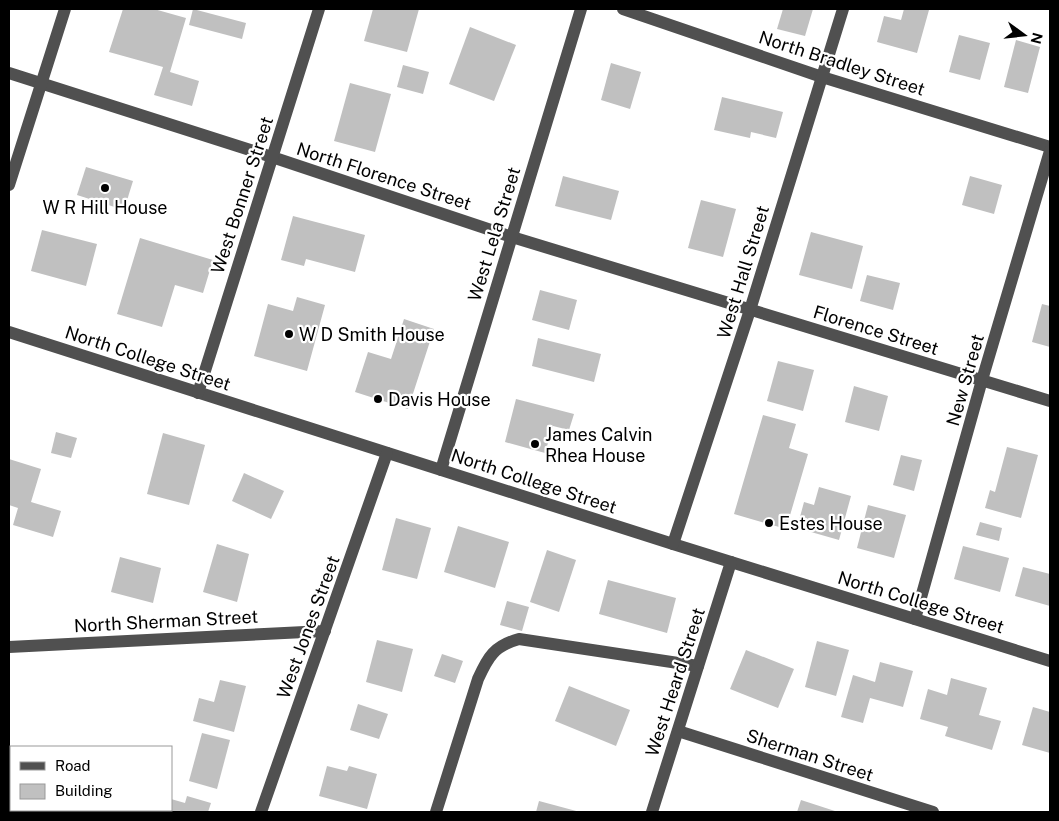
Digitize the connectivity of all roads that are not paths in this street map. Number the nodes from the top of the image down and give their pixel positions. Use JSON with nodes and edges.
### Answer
{"nodes":[{"id":1,"x":66,"y":9,"type":"edge"},
{"id":2,"x":319,"y":9,"type":"edge"},
{"id":3,"x":581,"y":9,"type":"edge"},
{"id":4,"x":623,"y":9,"type":"edge"},
{"id":5,"x":843,"y":9,"type":"edge"},
{"id":6,"x":9,"y":73,"type":"edge"},
{"id":7,"x":822,"y":77,"type":"junction"},
{"id":8,"x":42,"y":83,"type":"junction"},
{"id":9,"x":1050,"y":148,"type":"edge"},
{"id":10,"x":1050,"y":152,"type":"edge"},
{"id":11,"x":272,"y":158,"type":"junction"},
{"id":12,"x":9,"y":185,"type":"edge"},
{"id":13,"x":512,"y":237,"type":"junction"},
{"id":14,"x":750,"y":310,"type":"junction"},
{"id":15,"x":9,"y":332,"type":"edge"},
{"id":16,"x":982,"y":380,"type":"junction"},
{"id":17,"x":198,"y":392,"type":"junction"},
{"id":18,"x":1050,"y":401,"type":"edge"},
{"id":19,"x":387,"y":452,"type":"junction"},
{"id":20,"x":440,"y":470,"type":"junction"},
{"id":21,"x":673,"y":544,"type":"junction"},
{"id":22,"x":731,"y":562,"type":"junction"},
{"id":23,"x":915,"y":619,"type":"junction"},
{"id":24,"x":325,"y":631,"type":"junction"},
{"id":25,"x":9,"y":646,"type":"edge"},
{"id":26,"x":1050,"y":661,"type":"edge"},
{"id":27,"x":698,"y":666,"type":"junction"},
{"id":28,"x":678,"y":731,"type":"junction"},
{"id":29,"x":261,"y":812,"type":"edge"},
{"id":30,"x":436,"y":812,"type":"edge"},
{"id":31,"x":652,"y":812,"type":"edge"},
{"id":32,"x":933,"y":812,"type":"edge"}],
"edges":[{"from":1,"to":8,"type":"street"},
{"from":2,"to":11,"type":"street","name":"West Bonner Street"},
{"from":3,"to":13,"type":"street","name":"West Lela Street"},
{"from":4,"to":7,"type":"street","name":"North Bradley Street"},
{"from":5,"to":7,"type":"street","name":"West Hall Street"},
{"from":6,"to":8,"type":"street","name":"North Florence Street"},
{"from":7,"to":9,"type":"street","name":"North Bradley Street"},
{"from":7,"to":14,"type":"street","name":"West Hall Street"},
{"from":8,"to":11,"type":"street","name":"North Florence Street"},
{"from":8,"to":12,"type":"street"},
{"from":10,"to":16,"type":"street","name":"New Street"},
{"from":11,"to":13,"type":"street","name":"North Florence Street"},
{"from":11,"to":17,"type":"street","name":"West Bonner Street"},
{"from":13,"to":14,"type":"street","name":"North Florence Street"},
{"from":13,"to":20,"type":"street","name":"West Lela Street"},
{"from":14,"to":16,"type":"street","name":"Florence Street"},
{"from":14,"to":21,"type":"street","name":"West Hall Street"},
{"from":15,"to":17,"type":"street","name":"North College Street"},
{"from":16,"to":18,"type":"street","name":"Florence Street"},
{"from":16,"to":23,"type":"street","name":"New Street"},
{"from":17,"to":19,"type":"street","name":"North College Street"},
{"from":19,"to":20,"type":"street","name":"North College Street"},
{"from":19,"to":24,"type":"street","name":"West Jones Street"},
{"from":20,"to":21,"type":"street","name":"North College Street"},
{"from":21,"to":22,"type":"street","name":"North College Street"},
{"from":22,"to":23,"type":"street","name":"North College Street"},
{"from":22,"to":27,"type":"street","name":"West Heard Street"},
{"from":23,"to":26,"type":"street","name":"North College Street"},
{"from":24,"to":25,"type":"street","name":"North Sherman Street"},
{"from":24,"to":29,"type":"street","name":"West Jones Street"},
{"from":27,"to":28,"type":"street","name":"West Heard Street"},
{"from":27,"to":30,"type":"street"},
{"from":28,"to":31,"type":"street","name":"West Heard Street"},
{"from":28,"to":32,"type":"street","name":"Sherman Street"}]}
